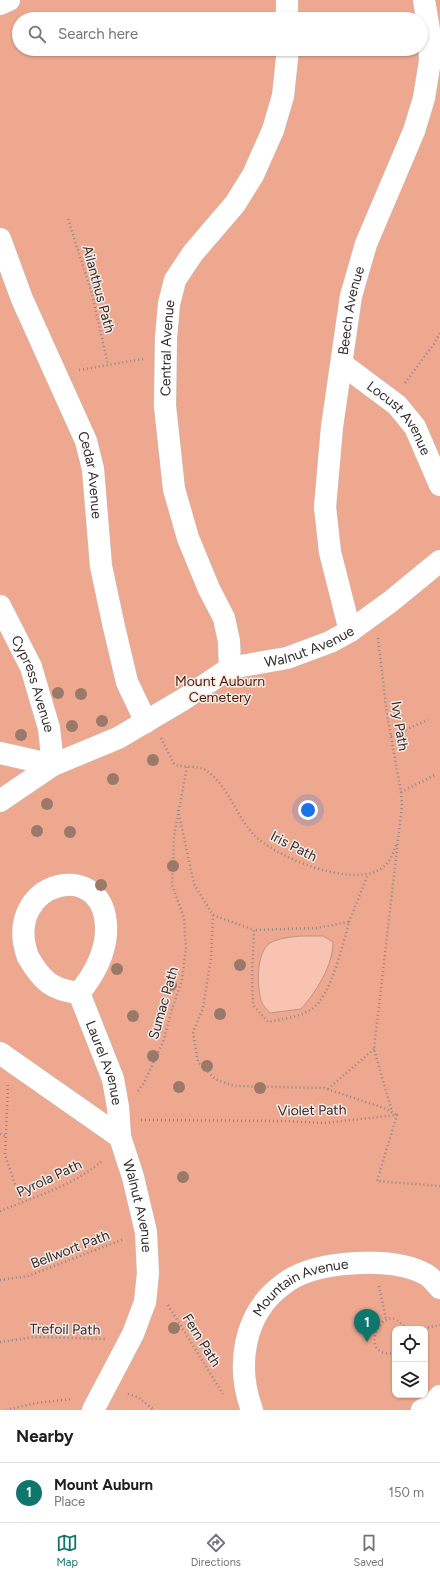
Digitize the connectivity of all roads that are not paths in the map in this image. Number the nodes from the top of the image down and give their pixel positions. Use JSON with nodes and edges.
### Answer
{"nodes":[{"id":1,"x":9,"y":0,"type":"edge"},
{"id":2,"x":286,"y":0,"type":"edge"},
{"id":3,"x":424,"y":0,"type":"edge"},
{"id":4,"x":0,"y":4,"type":"edge"},
{"id":5,"x":287,"y":12,"type":"edge"},
{"id":6,"x":426,"y":12,"type":"edge"},
{"id":7,"x":428,"y":24,"type":"edge"},
{"id":8,"x":287,"y":56,"type":"edge"},
{"id":9,"x":0,"y":239,"type":"edge"},
{"id":10,"x":342,"y":364,"type":"junction"},
{"id":11,"x":440,"y":485,"type":"edge"},
{"id":12,"x":440,"y":561,"type":"edge"},
{"id":13,"x":0,"y":606,"type":"edge"},
{"id":14,"x":350,"y":631,"type":"junction"},
{"id":15,"x":230,"y":668,"type":"junction"},
{"id":16,"x":148,"y":720,"type":"junction"},
{"id":17,"x":0,"y":753,"type":"edge"},
{"id":18,"x":53,"y":765,"type":"junction"},
{"id":19,"x":0,"y":802,"type":"edge"},
{"id":20,"x":80,"y":993,"type":"junction"},
{"id":21,"x":5,"y":1057,"type":"edge"},
{"id":22,"x":120,"y":1130,"type":"junction"},
{"id":23,"x":440,"y":1288,"type":"edge"},
{"id":24,"x":440,"y":1396,"type":"edge"},
{"id":25,"x":99,"y":1399,"type":"edge"},
{"id":26,"x":252,"y":1410,"type":"edge"},
{"id":27,"x":422,"y":1410,"type":"edge"}],
"edges":[{"from":1,"to":4,"type":"lane"},
{"from":2,"to":5,"type":"lane"},
{"from":3,"to":6,"type":"lane","name":"Beech Avenue"},
{"from":7,"to":10,"type":"lane","name":"Beech Avenue"},
{"from":8,"to":15,"type":"lane","name":"Central Avenue"},
{"from":9,"to":16,"type":"lane","name":"Cedar Avenue"},
{"from":10,"to":11,"type":"lane","name":"Locust Avenue"},
{"from":10,"to":14,"type":"lane","name":"Beech Avenue"},
{"from":12,"to":14,"type":"lane","name":"Walnut Avenue"},
{"from":13,"to":18,"type":"lane","name":"Cypress Avenue"},
{"from":14,"to":15,"type":"lane","name":"Walnut Avenue"},
{"from":15,"to":16,"type":"lane","name":"Walnut Avenue"},
{"from":16,"to":18,"type":"lane","name":"Walnut Avenue"},
{"from":17,"to":18,"type":"lane"},
{"from":18,"to":19,"type":"lane","name":"Walnut Avenue"},
{"from":20,"to":20,"type":"lane"},
{"from":20,"to":22,"type":"lane","name":"Laurel Avenue"},
{"from":21,"to":22,"type":"lane"},
{"from":22,"to":25,"type":"lane","name":"Walnut Avenue"},
{"from":23,"to":26,"type":"lane","name":"Mountain Avenue"},
{"from":24,"to":27,"type":"lane"}]}
